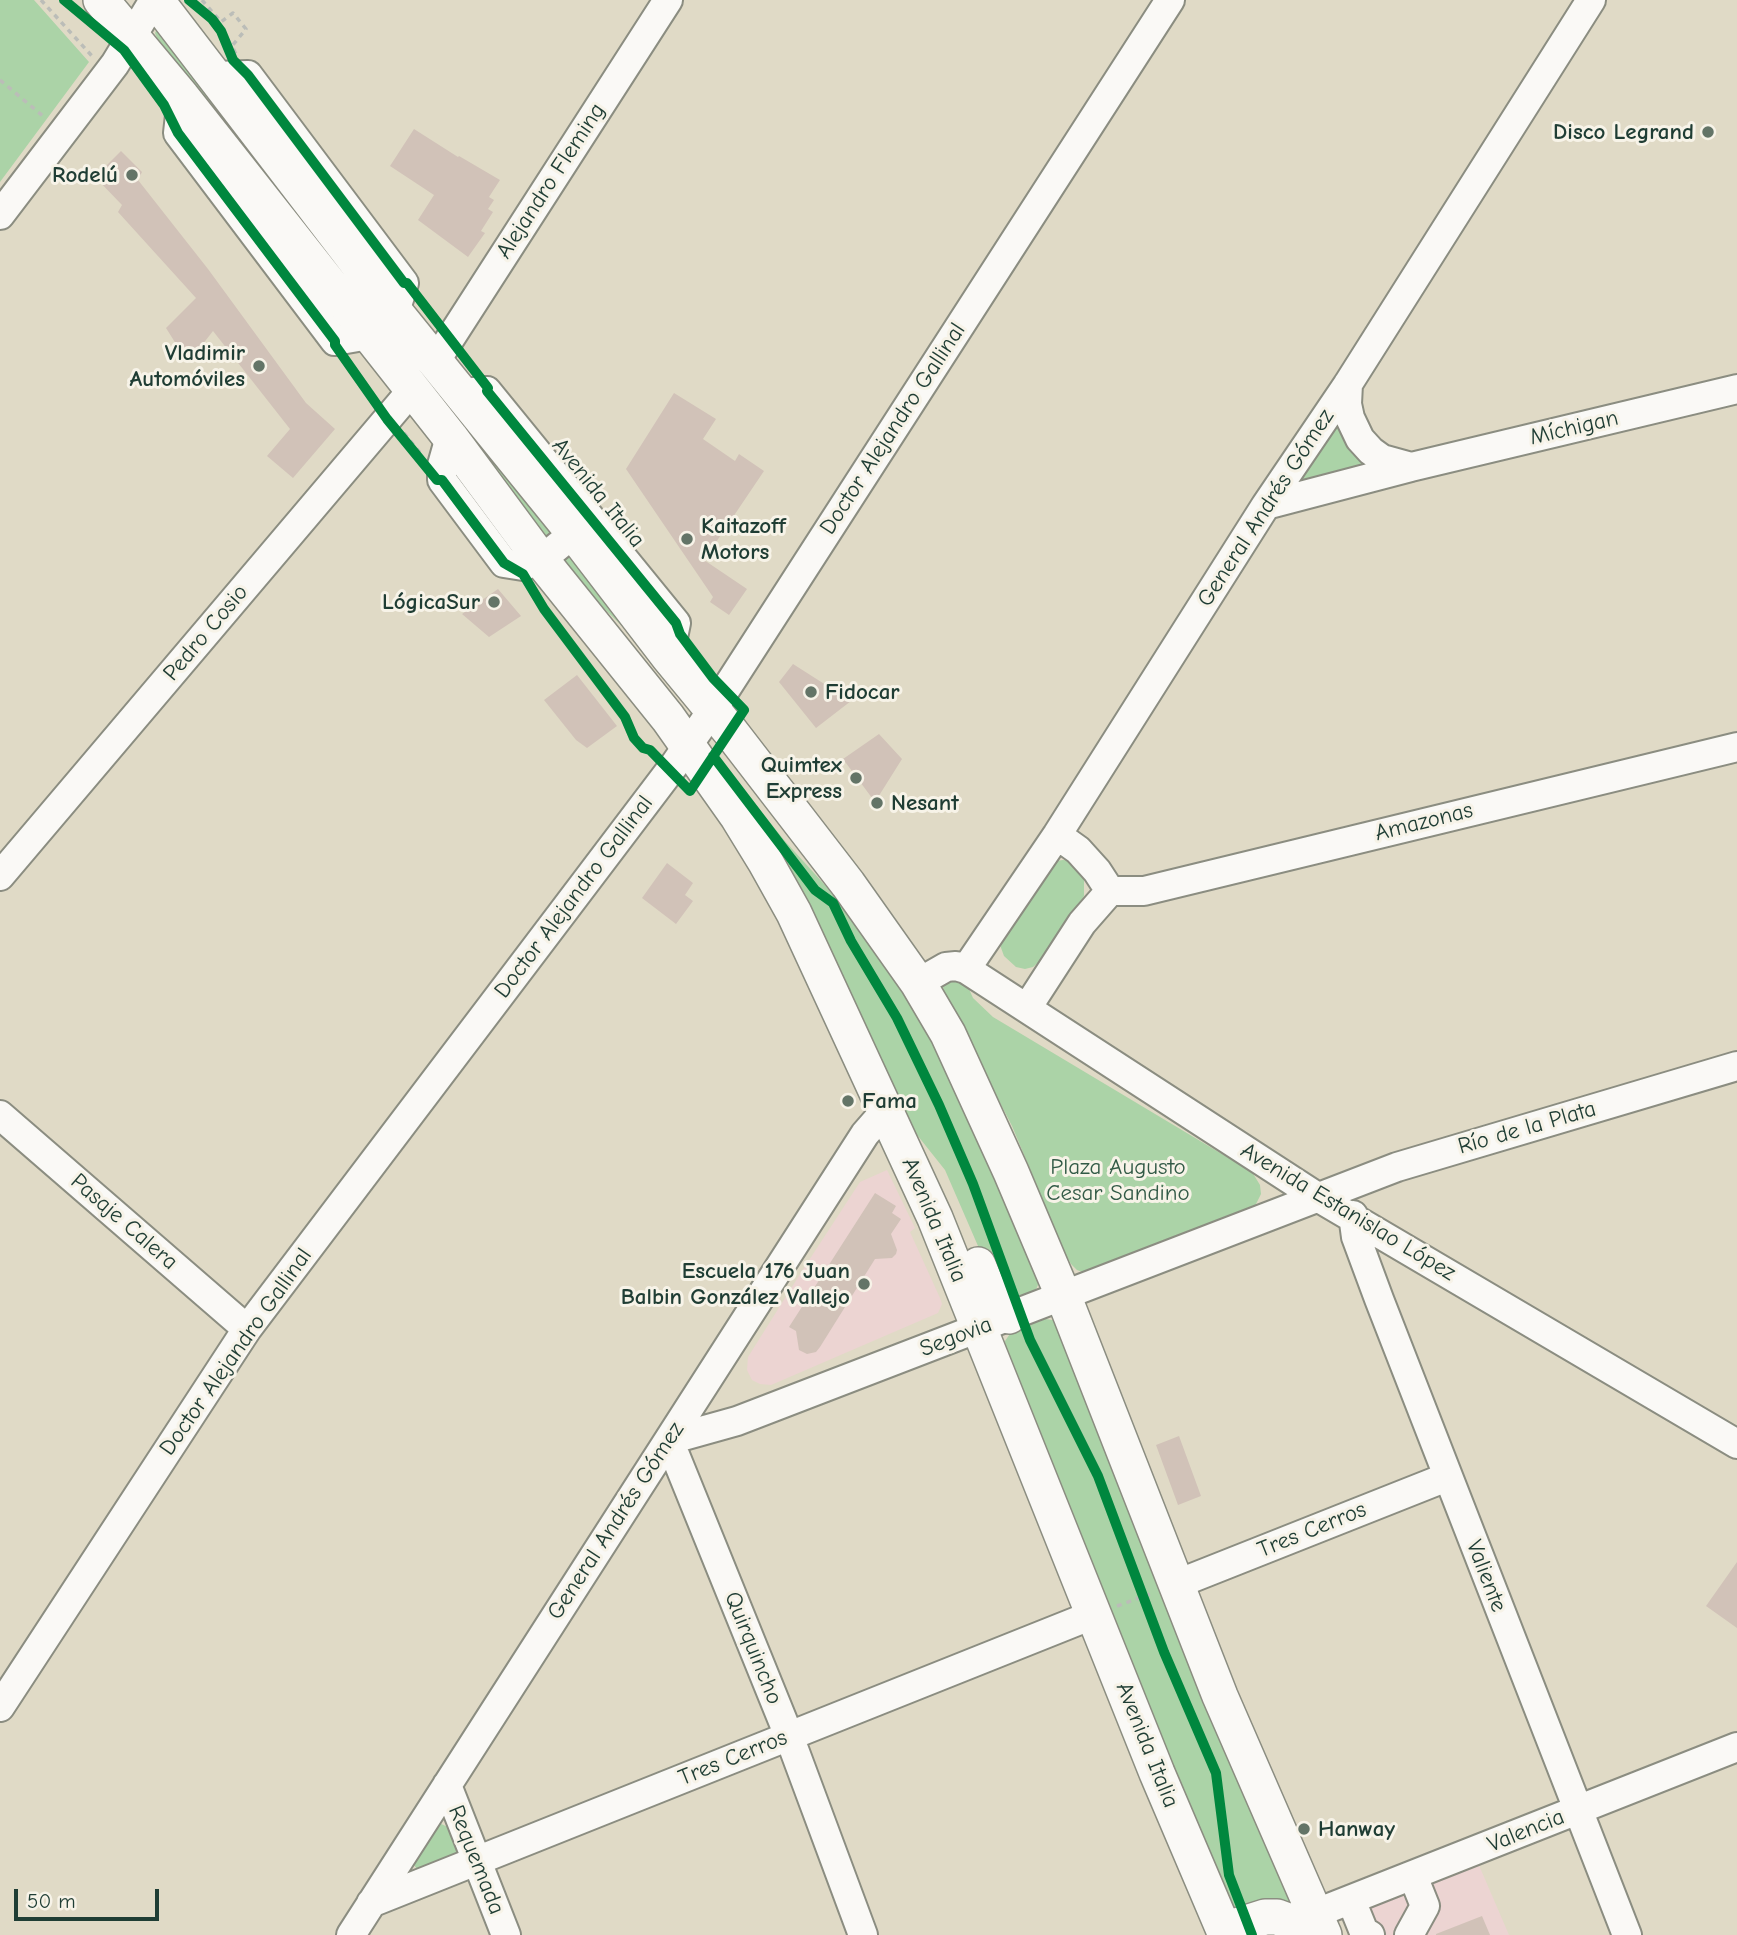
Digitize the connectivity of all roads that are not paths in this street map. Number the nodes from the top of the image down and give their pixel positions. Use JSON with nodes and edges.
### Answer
{"nodes":[{"id":1,"x":101,"y":0,"type":"edge"},
{"id":2,"x":155,"y":0,"type":"edge"},
{"id":3,"x":668,"y":0,"type":"edge"},
{"id":4,"x":1170,"y":0,"type":"edge"},
{"id":5,"x":1591,"y":0,"type":"edge"},
{"id":6,"x":124,"y":49,"type":"junction"},
{"id":7,"x":182,"y":97,"type":"junction"},
{"id":8,"x":0,"y":215,"type":"edge"},
{"id":9,"x":369,"y":335,"type":"junction"},
{"id":10,"x":435,"y":362,"type":"junction"},
{"id":11,"x":1348,"y":384,"type":"junction"},
{"id":12,"x":1737,"y":389,"type":"edge"},
{"id":13,"x":412,"y":390,"type":"junction"},
{"id":14,"x":460,"y":393,"type":"junction"},
{"id":15,"x":450,"y":437,"type":"junction"},
{"id":16,"x":1411,"y":467,"type":"junction"},
{"id":17,"x":1266,"y":505,"type":"junction"},
{"id":18,"x":574,"y":533,"type":"junction"},
{"id":19,"x":541,"y":560,"type":"junction"},
{"id":20,"x":572,"y":596,"type":"junction"},
{"id":21,"x":669,"y":657,"type":"junction"},
{"id":22,"x":713,"y":709,"type":"junction"},
{"id":23,"x":687,"y":746,"type":"junction"},
{"id":24,"x":1737,"y":747,"type":"edge"},
{"id":25,"x":1058,"y":835,"type":"junction"},
{"id":26,"x":0,"y":876,"type":"edge"},
{"id":27,"x":848,"y":884,"type":"junction"},
{"id":28,"x":1110,"y":891,"type":"junction"},
{"id":29,"x":967,"y":969,"type":"junction"},
{"id":30,"x":918,"y":983,"type":"junction"},
{"id":31,"x":1027,"y":1008,"type":"junction"},
{"id":32,"x":1737,"y":1066,"type":"edge"},
{"id":33,"x":886,"y":1110,"type":"junction"},
{"id":34,"x":0,"y":1115,"type":"edge"},
{"id":35,"x":1319,"y":1198,"type":"junction"},
{"id":36,"x":1353,"y":1215,"type":"junction"},
{"id":37,"x":1063,"y":1294,"type":"junction"},
{"id":38,"x":994,"y":1322,"type":"junction"},
{"id":39,"x":247,"y":1329,"type":"junction"},
{"id":40,"x":669,"y":1440,"type":"junction"},
{"id":41,"x":1737,"y":1444,"type":"edge"},
{"id":42,"x":1447,"y":1477,"type":"junction"},
{"id":43,"x":1177,"y":1584,"type":"junction"},
{"id":44,"x":1095,"y":1615,"type":"junction"},
{"id":45,"x":0,"y":1707,"type":"edge"},
{"id":46,"x":789,"y":1736,"type":"junction"},
{"id":47,"x":1737,"y":1747,"type":"edge"},
{"id":48,"x":447,"y":1785,"type":"junction"},
{"id":49,"x":1578,"y":1811,"type":"junction"},
{"id":50,"x":478,"y":1860,"type":"junction"},
{"id":51,"x":1413,"y":1876,"type":"junction"},
{"id":52,"x":1351,"y":1900,"type":"junction"},
{"id":53,"x":371,"y":1903,"type":"junction"},
{"id":54,"x":1313,"y":1928,"type":"edge"},
{"id":55,"x":1220,"y":1933,"type":"edge"},
{"id":56,"x":1367,"y":1934,"type":"edge"},
{"id":57,"x":351,"y":1935,"type":"edge"},
{"id":58,"x":506,"y":1935,"type":"edge"},
{"id":59,"x":863,"y":1935,"type":"edge"},
{"id":60,"x":1409,"y":1935,"type":"edge"},
{"id":61,"x":1627,"y":1935,"type":"edge"}],
"edges":[{"from":1,"to":6,"type":"main road","name":"Avenida Italia"},
{"from":2,"to":6,"type":"street"},
{"from":2,"to":10,"type":"main road","name":"Avenida Italia"},
{"from":3,"to":10,"type":"street","name":"Alejandro Fleming"},
{"from":4,"to":22,"type":"street","name":"Doctor Alejandro Gallinal"},
{"from":5,"to":11,"type":"street","name":"General Andrés Gómez"},
{"from":6,"to":7,"type":"main road","name":"Avenida Italia"},
{"from":6,"to":8,"type":"street"},
{"from":7,"to":9,"type":"main road","name":"Avenida Italia"},
{"from":7,"to":9,"type":"street"},
{"from":9,"to":13,"type":"main road","name":"Avenida Italia"},
{"from":10,"to":14,"type":"main road","name":"Avenida Italia"},
{"from":11,"to":16,"type":"street"},
{"from":11,"to":17,"type":"street","name":"General Andrés Gómez"},
{"from":12,"to":16,"type":"street","name":"Míchigan"},
{"from":13,"to":15,"type":"main road","name":"Avenida Italia"},
{"from":13,"to":26,"type":"street","name":"Pedro Cosio"},
{"from":14,"to":18,"type":"main road","name":"Avenida Italia"},
{"from":14,"to":21,"type":"street","name":"Avenida Italia"},
{"from":15,"to":19,"type":"main road","name":"Avenida Italia"},
{"from":15,"to":19,"type":"street"},
{"from":16,"to":17,"type":"street","name":"Míchigan"},
{"from":17,"to":25,"type":"street","name":"General Andrés Gómez"},
{"from":18,"to":19,"type":"street","name":"Avenida Italia"},
{"from":18,"to":21,"type":"main road","name":"Avenida Italia"},
{"from":19,"to":20,"type":"main road","name":"Avenida Italia"},
{"from":20,"to":22,"type":"main road"},
{"from":20,"to":23,"type":"main road","name":"Avenida Italia"},
{"from":21,"to":22,"type":"main road","name":"Avenida Italia"},
{"from":22,"to":23,"type":"street","name":"Doctor Alejandro Gallinal"},
{"from":22,"to":27,"type":"main road","name":"Avenida Italia"},
{"from":23,"to":27,"type":"main road"},
{"from":23,"to":33,"type":"main road","name":"Avenida Italia"},
{"from":23,"to":39,"type":"street","name":"Doctor Alejandro Gallinal"},
{"from":24,"to":28,"type":"street","name":"Amazonas"},
{"from":25,"to":28,"type":"street"},
{"from":25,"to":29,"type":"street","name":"General Andrés Gómez"},
{"from":27,"to":30,"type":"main road","name":"Avenida Italia"},
{"from":28,"to":31,"type":"street"},
{"from":29,"to":30,"type":"street"},
{"from":29,"to":31,"type":"street","name":"Avenida Estanislao López"},
{"from":30,"to":37,"type":"main road","name":"Avenida Italia"},
{"from":31,"to":35,"type":"street","name":"Avenida Estanislao López"},
{"from":32,"to":35,"type":"street","name":"Río de la Plata"},
{"from":33,"to":38,"type":"main road","name":"Avenida Italia"},
{"from":33,"to":40,"type":"street","name":"General Andrés Gómez"},
{"from":34,"to":39,"type":"street","name":"Pasaje Calera"},
{"from":35,"to":36,"type":"street","name":"Avenida Estanislao López"},
{"from":35,"to":37,"type":"street","name":"Segovia"},
{"from":36,"to":41,"type":"street","name":"Avenida Estanislao López"},
{"from":36,"to":42,"type":"street","name":"Valiente"},
{"from":37,"to":38,"type":"street","name":"Segovia"},
{"from":37,"to":43,"type":"main road","name":"Avenida Italia"},
{"from":38,"to":40,"type":"street","name":"Segovia"},
{"from":38,"to":44,"type":"main road","name":"Avenida Italia"},
{"from":39,"to":45,"type":"street","name":"Doctor Alejandro Gallinal"},
{"from":40,"to":46,"type":"street","name":"Quirquincho"},
{"from":40,"to":48,"type":"street","name":"General Andrés Gómez"},
{"from":42,"to":43,"type":"street","name":"Tres Cerros"},
{"from":42,"to":49,"type":"street","name":"Valiente"},
{"from":43,"to":54,"type":"main road","name":"Avenida Italia"},
{"from":44,"to":46,"type":"street","name":"Tres Cerros"},
{"from":44,"to":55,"type":"main road","name":"Avenida Italia"},
{"from":46,"to":50,"type":"street","name":"Tres Cerros"},
{"from":46,"to":59,"type":"street","name":"Quirquincho"},
{"from":47,"to":49,"type":"street","name":"Valencia"},
{"from":48,"to":50,"type":"street","name":"Requemada"},
{"from":48,"to":53,"type":"street","name":"General Andrés Gómez"},
{"from":49,"to":51,"type":"street","name":"Valencia"},
{"from":49,"to":61,"type":"street","name":"Valiente"},
{"from":50,"to":53,"type":"street","name":"Tres Cerros"},
{"from":50,"to":58,"type":"street","name":"Requemada"},
{"from":51,"to":52,"type":"street","name":"Valencia"},
{"from":51,"to":60,"type":"street"},
{"from":52,"to":54,"type":"street","name":"Valencia"},
{"from":52,"to":56,"type":"street"},
{"from":53,"to":57,"type":"street","name":"General Andrés Gómez"},
{"from":54,"to":55,"type":"main road"}]}
